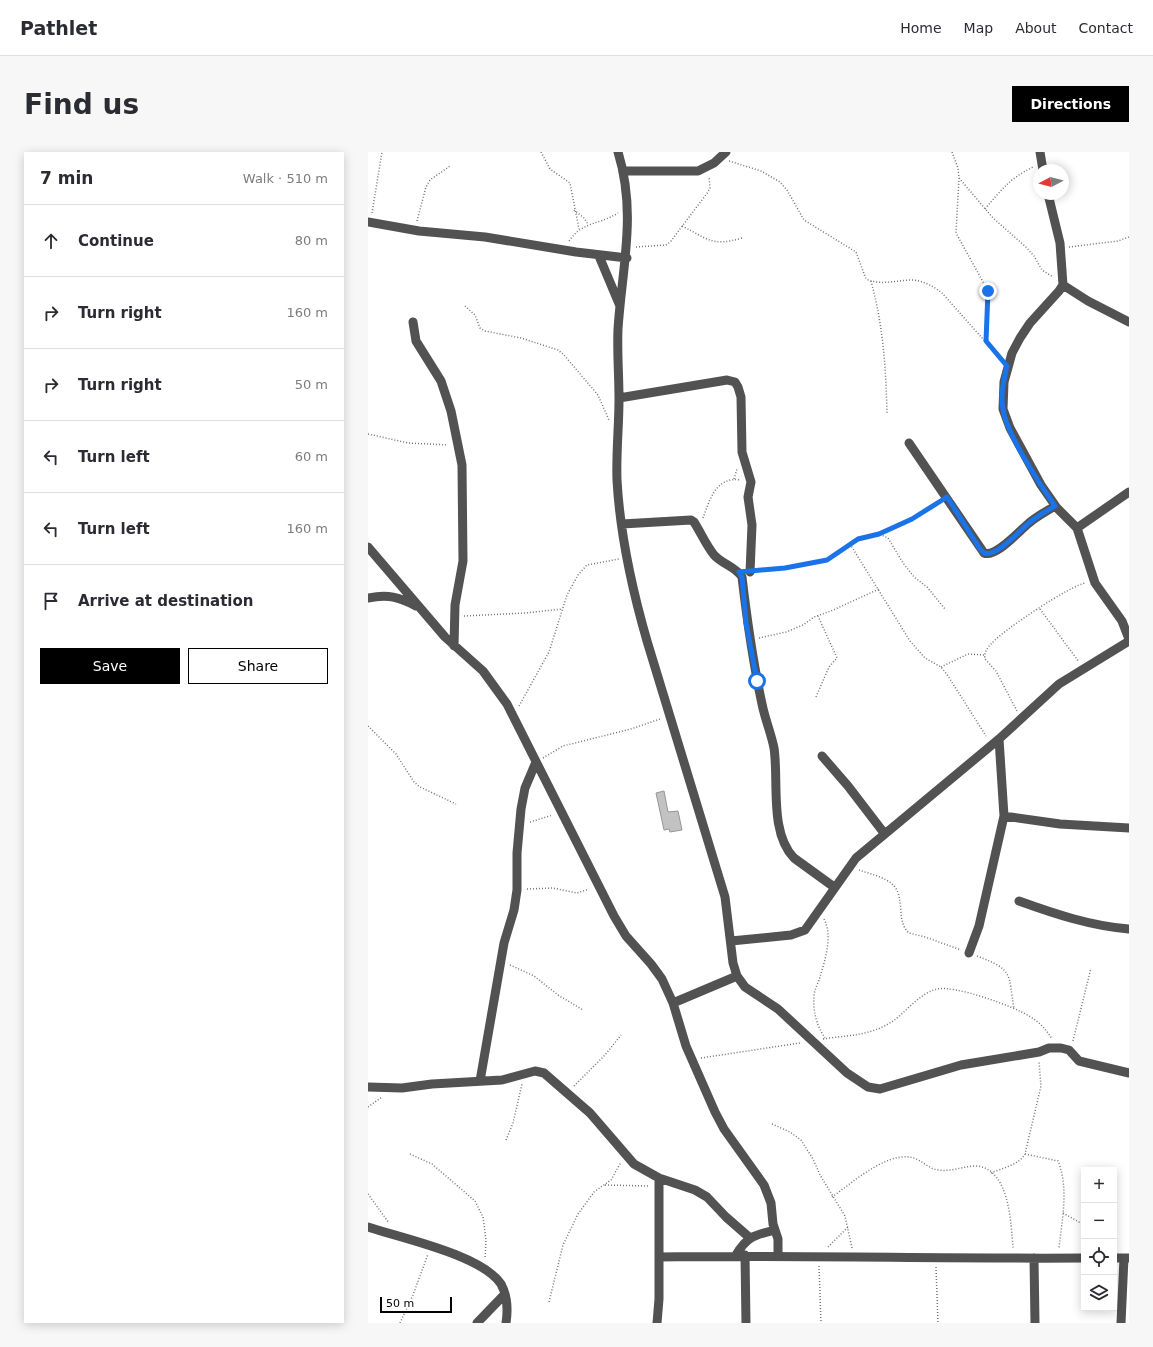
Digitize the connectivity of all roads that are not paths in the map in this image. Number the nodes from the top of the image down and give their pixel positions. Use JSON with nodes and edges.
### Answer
{"nodes":[{"id":1,"x":618,"y":152,"type":"edge"},
{"id":2,"x":726,"y":152,"type":"edge"},
{"id":3,"x":1040,"y":152,"type":"edge"},
{"id":4,"x":1042,"y":164,"type":"edge"},
{"id":5,"x":624,"y":171,"type":"junction"},
{"id":6,"x":1050,"y":200,"type":"edge"},
{"id":7,"x":369,"y":222,"type":"edge"},
{"id":8,"x":599,"y":256,"type":"junction"},
{"id":9,"x":626,"y":258,"type":"junction"},
{"id":10,"x":1063,"y":283,"type":"junction"},
{"id":11,"x":620,"y":306,"type":"junction"},
{"id":12,"x":413,"y":322,"type":"dead end"},
{"id":13,"x":1129,"y":322,"type":"edge"},
{"id":14,"x":619,"y":398,"type":"junction"},
{"id":15,"x":909,"y":443,"type":"dead end"},
{"id":16,"x":1129,"y":492,"type":"edge"},
{"id":17,"x":1055,"y":506,"type":"junction"},
{"id":18,"x":622,"y":524,"type":"junction"},
{"id":19,"x":1078,"y":528,"type":"junction"},
{"id":20,"x":368,"y":546,"type":"edge"},
{"id":21,"x":750,"y":572,"type":"road end"},
{"id":22,"x":368,"y":598,"type":"edge"},
{"id":23,"x":419,"y":607,"type":"junction"},
{"id":24,"x":1128,"y":634,"type":"edge"},
{"id":25,"x":454,"y":646,"type":"junction"},
{"id":26,"x":995,"y":742,"type":"junction"},
{"id":27,"x":822,"y":756,"type":"dead end"},
{"id":28,"x":536,"y":762,"type":"junction"},
{"id":29,"x":1004,"y":816,"type":"junction"},
{"id":30,"x":1129,"y":828,"type":"edge"},
{"id":31,"x":884,"y":833,"type":"junction"},
{"id":32,"x":834,"y":887,"type":"junction"},
{"id":33,"x":1019,"y":901,"type":"dead end"},
{"id":34,"x":1129,"y":929,"type":"edge"},
{"id":35,"x":731,"y":942,"type":"junction"},
{"id":36,"x":969,"y":953,"type":"road end"},
{"id":37,"x":737,"y":976,"type":"junction"},
{"id":38,"x":673,"y":1003,"type":"junction"},
{"id":39,"x":1129,"y":1073,"type":"edge"},
{"id":40,"x":480,"y":1081,"type":"junction"},
{"id":41,"x":368,"y":1087,"type":"edge"},
{"id":42,"x":659,"y":1182,"type":"junction"},
{"id":43,"x":368,"y":1227,"type":"edge"},
{"id":44,"x":775,"y":1230,"type":"junction"},
{"id":45,"x":750,"y":1238,"type":"junction"},
{"id":46,"x":741,"y":1255,"type":"junction"},
{"id":47,"x":778,"y":1256,"type":"junction"},
{"id":48,"x":659,"y":1257,"type":"junction"},
{"id":49,"x":1034,"y":1258,"type":"junction"},
{"id":50,"x":1081,"y":1258,"type":"edge"},
{"id":51,"x":1127,"y":1258,"type":"edge"},
{"id":52,"x":505,"y":1294,"type":"junction"},
{"id":53,"x":477,"y":1323,"type":"edge"},
{"id":54,"x":506,"y":1323,"type":"edge"},
{"id":55,"x":657,"y":1323,"type":"edge"},
{"id":56,"x":746,"y":1323,"type":"edge"},
{"id":57,"x":1035,"y":1323,"type":"edge"},
{"id":58,"x":1121,"y":1323,"type":"edge"}],
"edges":[{"from":1,"to":5,"type":"street"},
{"from":2,"to":5,"type":"street"},
{"from":3,"to":4,"type":"street"},
{"from":5,"to":9,"type":"street"},
{"from":6,"to":10,"type":"street"},
{"from":7,"to":8,"type":"street"},
{"from":8,"to":9,"type":"street"},
{"from":8,"to":11,"type":"street"},
{"from":9,"to":11,"type":"street"},
{"from":10,"to":13,"type":"street"},
{"from":10,"to":17,"type":"street"},
{"from":11,"to":14,"type":"street"},
{"from":12,"to":25,"type":"street"},
{"from":14,"to":18,"type":"street"},
{"from":14,"to":21,"type":"street"},
{"from":15,"to":17,"type":"street"},
{"from":16,"to":19,"type":"street"},
{"from":17,"to":19,"type":"street"},
{"from":18,"to":32,"type":"street"},
{"from":18,"to":35,"type":"street"},
{"from":19,"to":24,"type":"street"},
{"from":20,"to":23,"type":"street"},
{"from":22,"to":23,"type":"street"},
{"from":23,"to":25,"type":"street"},
{"from":24,"to":26,"type":"street"},
{"from":25,"to":28,"type":"street"},
{"from":26,"to":29,"type":"street"},
{"from":26,"to":31,"type":"street"},
{"from":27,"to":31,"type":"street"},
{"from":28,"to":38,"type":"street"},
{"from":28,"to":40,"type":"street"},
{"from":29,"to":30,"type":"street"},
{"from":29,"to":36,"type":"street"},
{"from":31,"to":32,"type":"street"},
{"from":32,"to":35,"type":"street"},
{"from":33,"to":34,"type":"street"},
{"from":35,"to":37,"type":"street"},
{"from":37,"to":38,"type":"street"},
{"from":37,"to":39,"type":"street"},
{"from":38,"to":44,"type":"street"},
{"from":40,"to":41,"type":"street"},
{"from":40,"to":42,"type":"street"},
{"from":42,"to":45,"type":"street"},
{"from":42,"to":48,"type":"street"},
{"from":43,"to":52,"type":"street"},
{"from":44,"to":45,"type":"street"},
{"from":44,"to":47,"type":"street"},
{"from":45,"to":46,"type":"street"},
{"from":46,"to":47,"type":"street"},
{"from":46,"to":48,"type":"street"},
{"from":46,"to":56,"type":"street"},
{"from":47,"to":49,"type":"street"},
{"from":48,"to":55,"type":"street"},
{"from":49,"to":50,"type":"street"},
{"from":49,"to":57,"type":"street"},
{"from":51,"to":58,"type":"street"},
{"from":52,"to":53,"type":"street"},
{"from":52,"to":54,"type":"street"}]}
